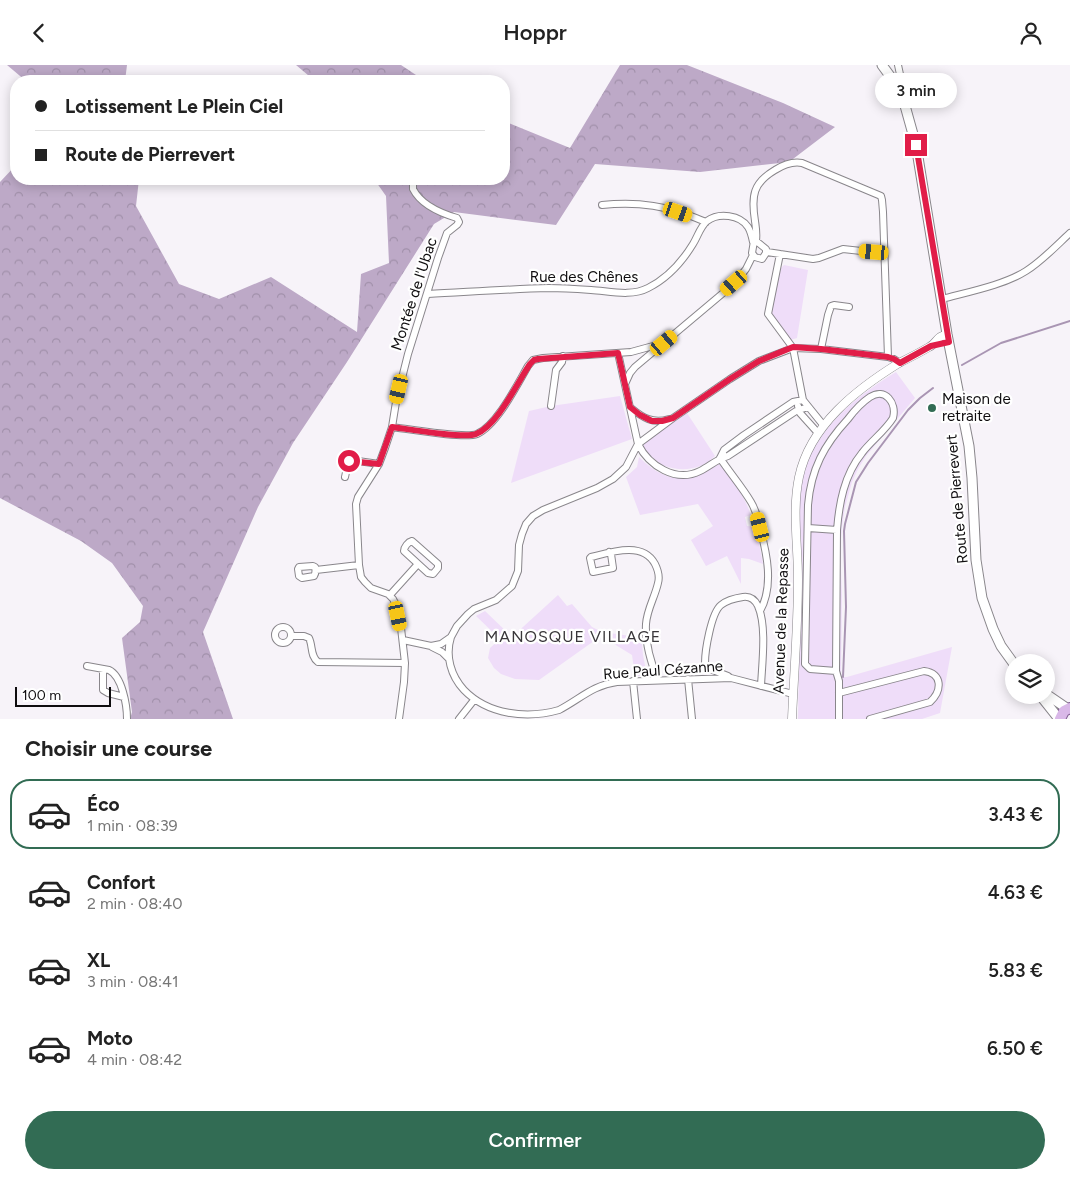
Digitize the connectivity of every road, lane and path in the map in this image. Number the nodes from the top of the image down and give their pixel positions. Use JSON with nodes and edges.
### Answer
{"nodes":[{"id":1,"x":882,"y":65,"type":"edge"},
{"id":2,"x":898,"y":65,"type":"edge"},
{"id":3,"x":904,"y":102,"type":"junction"},
{"id":4,"x":413,"y":185,"type":"edge"},
{"id":5,"x":602,"y":205,"type":"dead end"},
{"id":6,"x":706,"y":222,"type":"junction"},
{"id":7,"x":1070,"y":233,"type":"edge"},
{"id":8,"x":754,"y":241,"type":"junction"},
{"id":9,"x":767,"y":252,"type":"junction"},
{"id":10,"x":780,"y":254,"type":"junction"},
{"id":11,"x":753,"y":255,"type":"junction"},
{"id":12,"x":884,"y":258,"type":"junction"},
{"id":13,"x":428,"y":294,"type":"junction"},
{"id":14,"x":942,"y":299,"type":"junction"},
{"id":15,"x":849,"y":307,"type":"dead end"},
{"id":16,"x":945,"y":338,"type":"junction"},
{"id":17,"x":664,"y":343,"type":"junction"},
{"id":18,"x":793,"y":347,"type":"junction"},
{"id":19,"x":644,"y":348,"type":"junction"},
{"id":20,"x":821,"y":349,"type":"junction"},
{"id":21,"x":618,"y":353,"type":"junction"},
{"id":22,"x":649,"y":355,"type":"junction"},
{"id":23,"x":563,"y":356,"type":"junction"},
{"id":24,"x":888,"y":357,"type":"junction"},
{"id":25,"x":900,"y":363,"type":"junction"},
{"id":26,"x":625,"y":385,"type":"junction"},
{"id":27,"x":801,"y":400,"type":"junction"},
{"id":28,"x":551,"y":406,"type":"dead end"},
{"id":29,"x":630,"y":407,"type":"junction"},
{"id":30,"x":808,"y":407,"type":"junction"},
{"id":31,"x":798,"y":410,"type":"junction"},
{"id":32,"x":673,"y":418,"type":"junction"},
{"id":33,"x":824,"y":426,"type":"junction"},
{"id":34,"x":392,"y":427,"type":"junction"},
{"id":35,"x":818,"y":433,"type":"junction"},
{"id":36,"x":638,"y":444,"type":"junction"},
{"id":37,"x":720,"y":458,"type":"junction"},
{"id":38,"x":379,"y":464,"type":"junction"},
{"id":39,"x":345,"y":477,"type":"dead end"},
{"id":40,"x":808,"y":528,"type":"junction"},
{"id":41,"x":837,"y":531,"type":"junction"},
{"id":42,"x":612,"y":552,"type":"dead end"},
{"id":43,"x":418,"y":564,"type":"junction"},
{"id":44,"x":359,"y":565,"type":"junction"},
{"id":45,"x":316,"y":570,"type":"dead end"},
{"id":46,"x":390,"y":595,"type":"junction"},
{"id":47,"x":760,"y":611,"type":"junction"},
{"id":48,"x":291,"y":636,"type":"dead end"},
{"id":49,"x":451,"y":637,"type":"junction"},
{"id":50,"x":403,"y":640,"type":"junction"},
{"id":51,"x":431,"y":646,"type":"junction"},
{"id":52,"x":1007,"y":654,"type":"edge"},
{"id":53,"x":449,"y":659,"type":"junction"},
{"id":54,"x":405,"y":663,"type":"junction"},
{"id":55,"x":87,"y":666,"type":"dead end"},
{"id":56,"x":103,"y":669,"type":"junction"},
{"id":57,"x":836,"y":671,"type":"junction"},
{"id":58,"x":732,"y":678,"type":"junction"},
{"id":59,"x":688,"y":679,"type":"junction"},
{"id":60,"x":658,"y":680,"type":"junction"},
{"id":61,"x":633,"y":681,"type":"junction"},
{"id":62,"x":761,"y":686,"type":"junction"},
{"id":63,"x":839,"y":693,"type":"junction"},
{"id":64,"x":793,"y":694,"type":"junction"},
{"id":65,"x":124,"y":697,"type":"junction"},
{"id":66,"x":474,"y":700,"type":"junction"},
{"id":67,"x":1055,"y":700,"type":"edge"},
{"id":68,"x":1047,"y":704,"type":"edge"},
{"id":69,"x":1069,"y":709,"type":"edge"},
{"id":70,"x":527,"y":718,"type":"edge"},
{"id":71,"x":127,"y":719,"type":"edge"},
{"id":72,"x":399,"y":719,"type":"edge"},
{"id":73,"x":459,"y":719,"type":"edge"},
{"id":74,"x":637,"y":719,"type":"edge"},
{"id":75,"x":692,"y":719,"type":"edge"},
{"id":76,"x":792,"y":719,"type":"edge"},
{"id":77,"x":839,"y":719,"type":"edge"},
{"id":78,"x":870,"y":719,"type":"edge"},
{"id":79,"x":1059,"y":719,"type":"edge"}],
"edges":[{"from":1,"to":3,"type":"main road","name":"Route de Pierrevert"},
{"from":2,"to":3,"type":"street"},
{"from":3,"to":14,"type":"main road","name":"Route de Pierrevert"},
{"from":4,"to":13,"type":"street","name":"Montée de l'Ubac"},
{"from":5,"to":6,"type":"street"},
{"from":6,"to":8,"type":"street"},
{"from":6,"to":13,"type":"street","name":"Rue des Chênes"},
{"from":7,"to":14,"type":"street"},
{"from":8,"to":9,"type":"street"},
{"from":8,"to":11,"type":"street"},
{"from":8,"to":12,"type":"street"},
{"from":9,"to":10,"type":"street"},
{"from":9,"to":11,"type":"street"},
{"from":10,"to":12,"type":"street"},
{"from":10,"to":18,"type":"street"},
{"from":11,"to":17,"type":"street"},
{"from":12,"to":24,"type":"street"},
{"from":13,"to":34,"type":"street","name":"Montée de l'Ubac"},
{"from":14,"to":16,"type":"main road","name":"Route de Pierrevert"},
{"from":15,"to":20,"type":"street"},
{"from":16,"to":25,"type":"street","name":"Avenue de la Repasse"},
{"from":16,"to":52,"type":"main road","name":"Route de Pierrevert"},
{"from":17,"to":19,"type":"street"},
{"from":17,"to":22,"type":"street"},
{"from":18,"to":20,"type":"street"},
{"from":18,"to":27,"type":"street"},
{"from":18,"to":32,"type":"street"},
{"from":19,"to":21,"type":"street"},
{"from":19,"to":22,"type":"street"},
{"from":20,"to":24,"type":"street"},
{"from":21,"to":23,"type":"street"},
{"from":21,"to":26,"type":"street"},
{"from":22,"to":26,"type":"street"},
{"from":23,"to":28,"type":"street"},
{"from":23,"to":34,"type":"street"},
{"from":24,"to":25,"type":"street"},
{"from":25,"to":33,"type":"street","name":"Avenue de la Repasse"},
{"from":26,"to":29,"type":"street"},
{"from":27,"to":30,"type":"street"},
{"from":27,"to":31,"type":"street"},
{"from":27,"to":37,"type":"street"},
{"from":29,"to":32,"type":"street"},
{"from":29,"to":36,"type":"street"},
{"from":30,"to":31,"type":"street"},
{"from":30,"to":33,"type":"street"},
{"from":31,"to":35,"type":"street"},
{"from":31,"to":37,"type":"street"},
{"from":32,"to":36,"type":"street"},
{"from":33,"to":35,"type":"street","name":"Avenue de la Repasse"},
{"from":34,"to":38,"type":"street","name":"Montée de l'Ubac"},
{"from":35,"to":64,"type":"street","name":"Avenue de la Repasse"},
{"from":36,"to":37,"type":"street"},
{"from":36,"to":49,"type":"street"},
{"from":37,"to":47,"type":"street"},
{"from":38,"to":39,"type":"street"},
{"from":38,"to":44,"type":"street","name":"Montée de l'Ubac"},
{"from":40,"to":41,"type":"street"},
{"from":40,"to":41,"type":"street"},
{"from":40,"to":57,"type":"street"},
{"from":41,"to":57,"type":"street"},
{"from":42,"to":60,"type":"street"},
{"from":43,"to":43,"type":"street"},
{"from":43,"to":46,"type":"street"},
{"from":44,"to":45,"type":"street"},
{"from":44,"to":46,"type":"street","name":"Montée de l'Ubac"},
{"from":46,"to":50,"type":"street"},
{"from":47,"to":58,"type":"street"},
{"from":47,"to":62,"type":"street"},
{"from":48,"to":54,"type":"street"},
{"from":49,"to":51,"type":"street"},
{"from":49,"to":53,"type":"street","name":"Rue Paul Cézanne"},
{"from":50,"to":51,"type":"street"},
{"from":50,"to":54,"type":"street"},
{"from":51,"to":53,"type":"street"},
{"from":53,"to":66,"type":"street","name":"Rue Paul Cézanne"},
{"from":54,"to":72,"type":"street"},
{"from":55,"to":56,"type":"street"},
{"from":56,"to":65,"type":"street"},
{"from":56,"to":65,"type":"street"},
{"from":57,"to":63,"type":"street"},
{"from":58,"to":59,"type":"street","name":"Rue Paul Cézanne"},
{"from":58,"to":62,"type":"street","name":"Rue Paul Cézanne"},
{"from":59,"to":60,"type":"street","name":"Rue Paul Cézanne"},
{"from":59,"to":75,"type":"street"},
{"from":60,"to":61,"type":"street","name":"Rue Paul Cézanne"},
{"from":61,"to":70,"type":"street","name":"Rue Paul Cézanne"},
{"from":61,"to":74,"type":"street"},
{"from":62,"to":64,"type":"street","name":"Rue Paul Cézanne"},
{"from":63,"to":77,"type":"street"},
{"from":63,"to":78,"type":"street"},
{"from":64,"to":76,"type":"street","name":"Avenue de la Repasse"},
{"from":65,"to":71,"type":"street"},
{"from":66,"to":70,"type":"street","name":"Rue Paul Cézanne"},
{"from":66,"to":73,"type":"street"},
{"from":67,"to":69,"type":"main road"},
{"from":68,"to":79,"type":"main road"},
{"from":69,"to":79,"type":"main road"}]}
